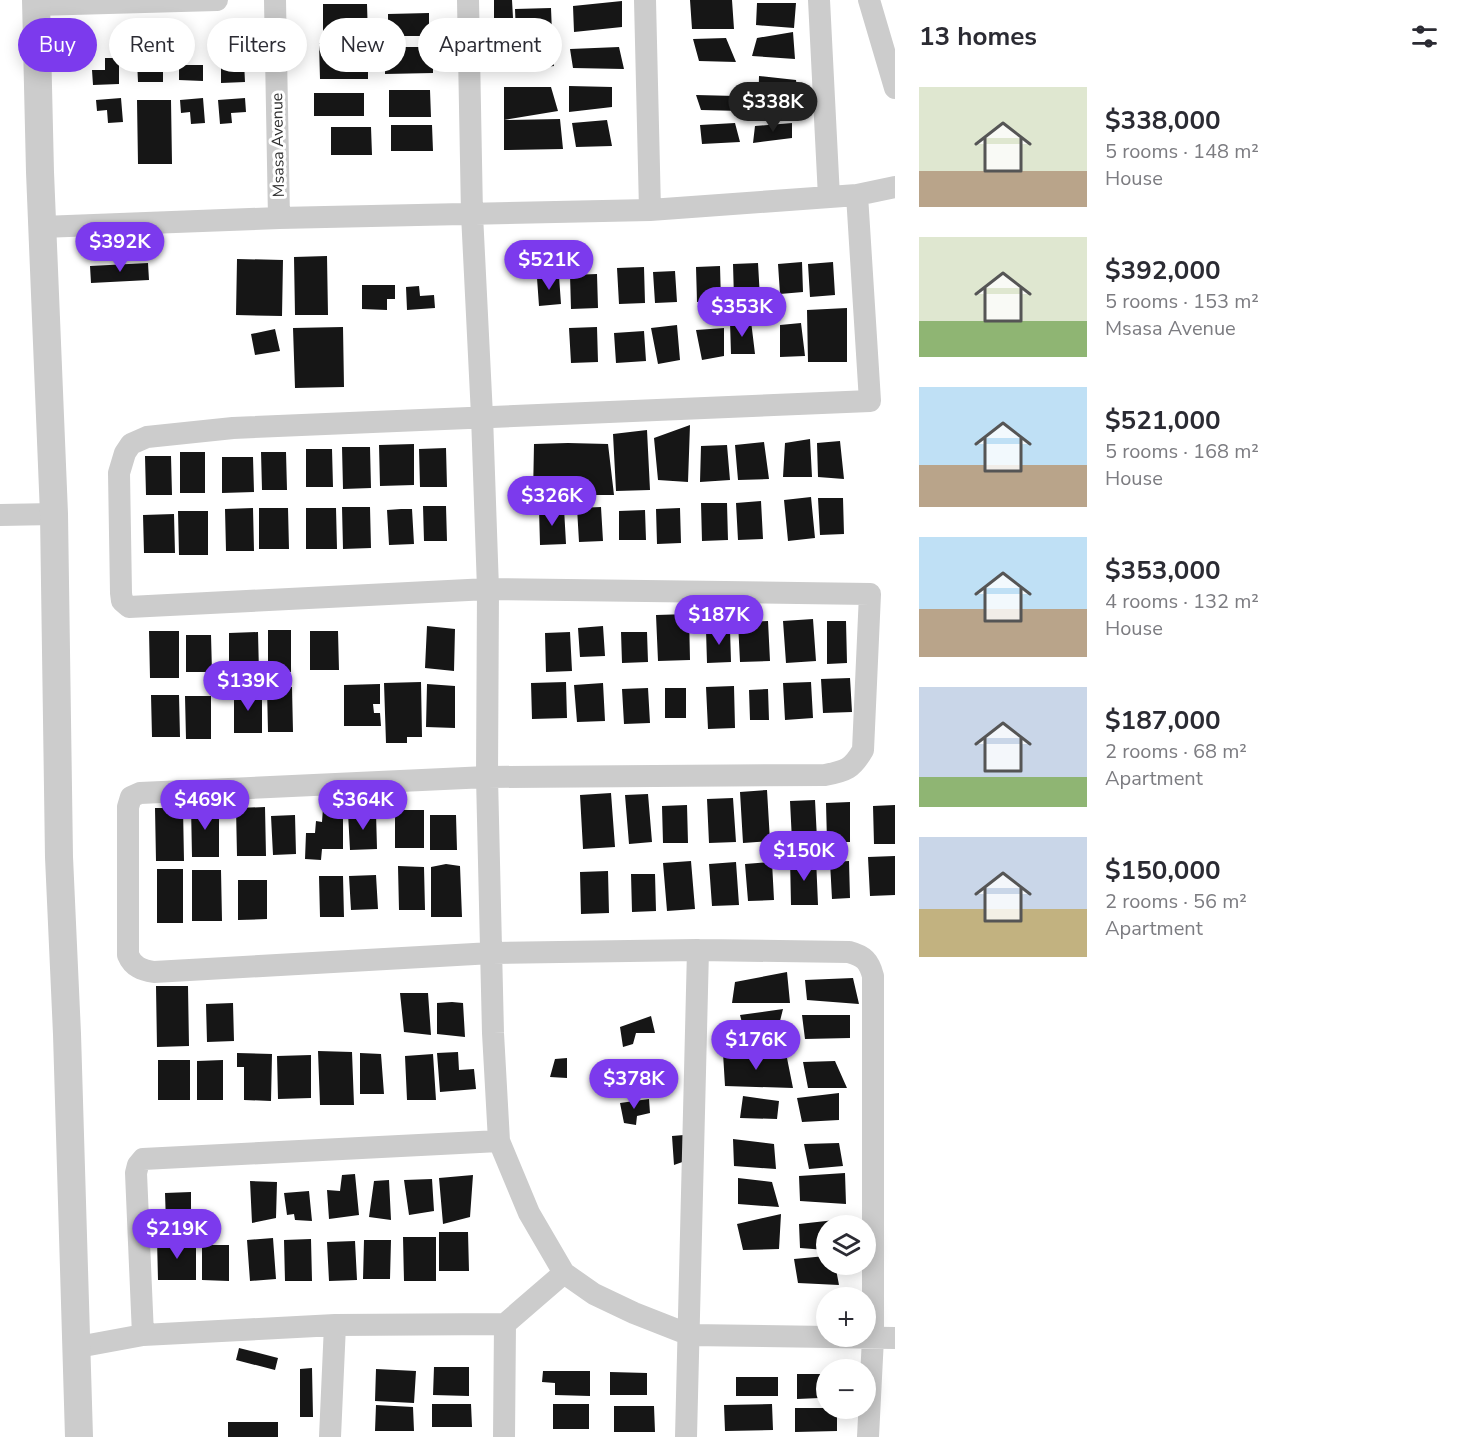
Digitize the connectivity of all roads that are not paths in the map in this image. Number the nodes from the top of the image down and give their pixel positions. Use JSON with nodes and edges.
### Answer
{"nodes":[{"id":1,"x":218,"y":0,"type":"edge"},
{"id":2,"x":275,"y":0,"type":"edge"},
{"id":3,"x":468,"y":0,"type":"edge"},
{"id":4,"x":645,"y":0,"type":"edge"},
{"id":5,"x":819,"y":0,"type":"edge"},
{"id":6,"x":869,"y":0,"type":"edge"},
{"id":7,"x":36,"y":3,"type":"edge"},
{"id":8,"x":895,"y":88,"type":"edge"},
{"id":9,"x":895,"y":186,"type":"edge"},
{"id":10,"x":857,"y":195,"type":"junction"},
{"id":11,"x":829,"y":197,"type":"junction"},
{"id":12,"x":650,"y":210,"type":"junction"},
{"id":13,"x":472,"y":214,"type":"junction"},
{"id":14,"x":279,"y":218,"type":"junction"},
{"id":15,"x":42,"y":227,"type":"junction"},
{"id":16,"x":482,"y":416,"type":"junction"},
{"id":17,"x":54,"y":514,"type":"junction"},
{"id":18,"x":0,"y":515,"type":"edge"},
{"id":19,"x":488,"y":589,"type":"junction"},
{"id":20,"x":487,"y":777,"type":"junction"},
{"id":21,"x":698,"y":950,"type":"junction"},
{"id":22,"x":492,"y":953,"type":"junction"},
{"id":23,"x":500,"y":1141,"type":"junction"},
{"id":24,"x":564,"y":1273,"type":"junction"},
{"id":25,"x":873,"y":1287,"type":"edge"},
{"id":26,"x":505,"y":1324,"type":"junction"},
{"id":27,"x":335,"y":1325,"type":"junction"},
{"id":28,"x":143,"y":1335,"type":"junction"},
{"id":29,"x":690,"y":1335,"type":"junction"},
{"id":30,"x":816,"y":1337,"type":"edge"},
{"id":31,"x":876,"y":1338,"type":"edge"},
{"id":32,"x":895,"y":1338,"type":"edge"},
{"id":33,"x":78,"y":1347,"type":"junction"},
{"id":34,"x":873,"y":1347,"type":"edge"},
{"id":35,"x":79,"y":1437,"type":"edge"},
{"id":36,"x":330,"y":1437,"type":"edge"},
{"id":37,"x":504,"y":1437,"type":"edge"},
{"id":38,"x":686,"y":1437,"type":"edge"},
{"id":39,"x":868,"y":1437,"type":"edge"}],
"edges":[{"from":1,"to":7,"type":"street"},
{"from":2,"to":14,"type":"street","name":"Msasa Avenue"},
{"from":3,"to":13,"type":"street"},
{"from":4,"to":12,"type":"street"},
{"from":5,"to":11,"type":"street"},
{"from":6,"to":8,"type":"street"},
{"from":7,"to":15,"type":"street"},
{"from":9,"to":10,"type":"street"},
{"from":10,"to":11,"type":"street"},
{"from":10,"to":16,"type":"street"},
{"from":11,"to":12,"type":"street"},
{"from":12,"to":13,"type":"street"},
{"from":13,"to":14,"type":"street"},
{"from":13,"to":16,"type":"street"},
{"from":14,"to":15,"type":"street"},
{"from":15,"to":17,"type":"street"},
{"from":16,"to":19,"type":"street"},
{"from":16,"to":19,"type":"street"},
{"from":17,"to":18,"type":"street"},
{"from":17,"to":33,"type":"street"},
{"from":19,"to":20,"type":"street"},
{"from":19,"to":20,"type":"street"},
{"from":20,"to":22,"type":"street"},
{"from":20,"to":22,"type":"street"},
{"from":21,"to":22,"type":"street"},
{"from":21,"to":25,"type":"street"},
{"from":21,"to":29,"type":"street"},
{"from":22,"to":23,"type":"street"},
{"from":23,"to":24,"type":"street"},
{"from":23,"to":28,"type":"street"},
{"from":24,"to":26,"type":"street"},
{"from":24,"to":29,"type":"street"},
{"from":26,"to":27,"type":"street"},
{"from":26,"to":37,"type":"street"},
{"from":27,"to":28,"type":"street"},
{"from":27,"to":36,"type":"street"},
{"from":28,"to":33,"type":"street"},
{"from":29,"to":30,"type":"street"},
{"from":29,"to":38,"type":"street"},
{"from":31,"to":32,"type":"street"},
{"from":33,"to":35,"type":"street"},
{"from":34,"to":39,"type":"street"}]}
